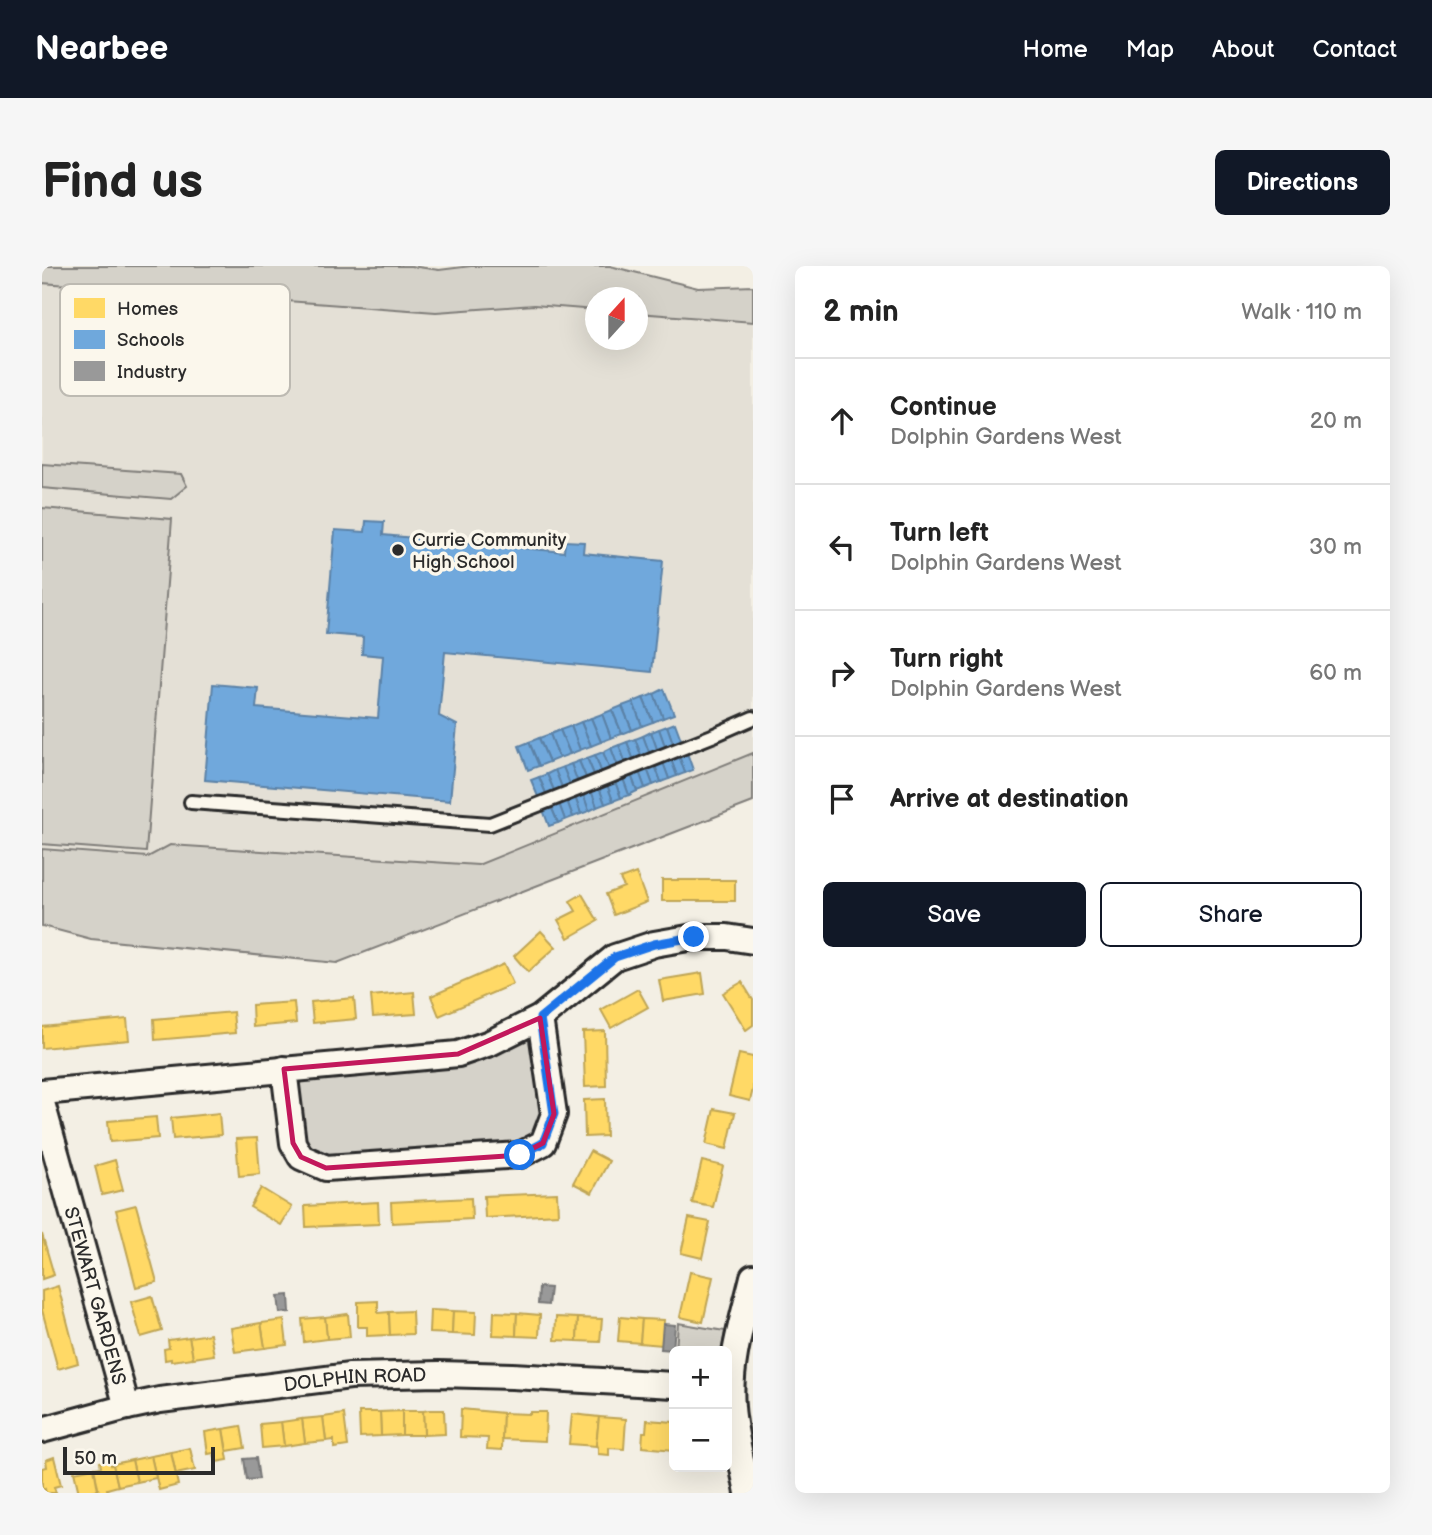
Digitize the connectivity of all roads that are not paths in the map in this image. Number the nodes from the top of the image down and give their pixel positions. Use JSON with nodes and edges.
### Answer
{"nodes":[{"id":1,"x":753,"y":718,"type":"edge"},
{"id":2,"x":191,"y":802,"type":"dead end"},
{"id":3,"x":753,"y":941,"type":"edge"},
{"id":4,"x":540,"y":1018,"type":"junction"},
{"id":5,"x":284,"y":1069,"type":"junction"},
{"id":6,"x":42,"y":1092,"type":"edge"},
{"id":7,"x":42,"y":1102,"type":"edge"},
{"id":8,"x":753,"y":1277,"type":"edge"},
{"id":9,"x":669,"y":1385,"type":"edge"},
{"id":10,"x":737,"y":1387,"type":"edge"},
{"id":11,"x":127,"y":1407,"type":"junction"},
{"id":12,"x":42,"y":1430,"type":"edge"},
{"id":13,"x":748,"y":1493,"type":"edge"}],
"edges":[{"from":1,"to":2,"type":"lane"},
{"from":3,"to":4,"type":"street"},
{"from":4,"to":5,"type":"street"},
{"from":4,"to":5,"type":"street"},
{"from":5,"to":6,"type":"street"},
{"from":7,"to":11,"type":"street","name":"STEWART GARDENS"},
{"from":8,"to":10,"type":"street"},
{"from":9,"to":11,"type":"street","name":"DOLPHIN ROAD"},
{"from":10,"to":13,"type":"street"},
{"from":11,"to":12,"type":"street","name":"DOLPHIN ROAD"}]}
